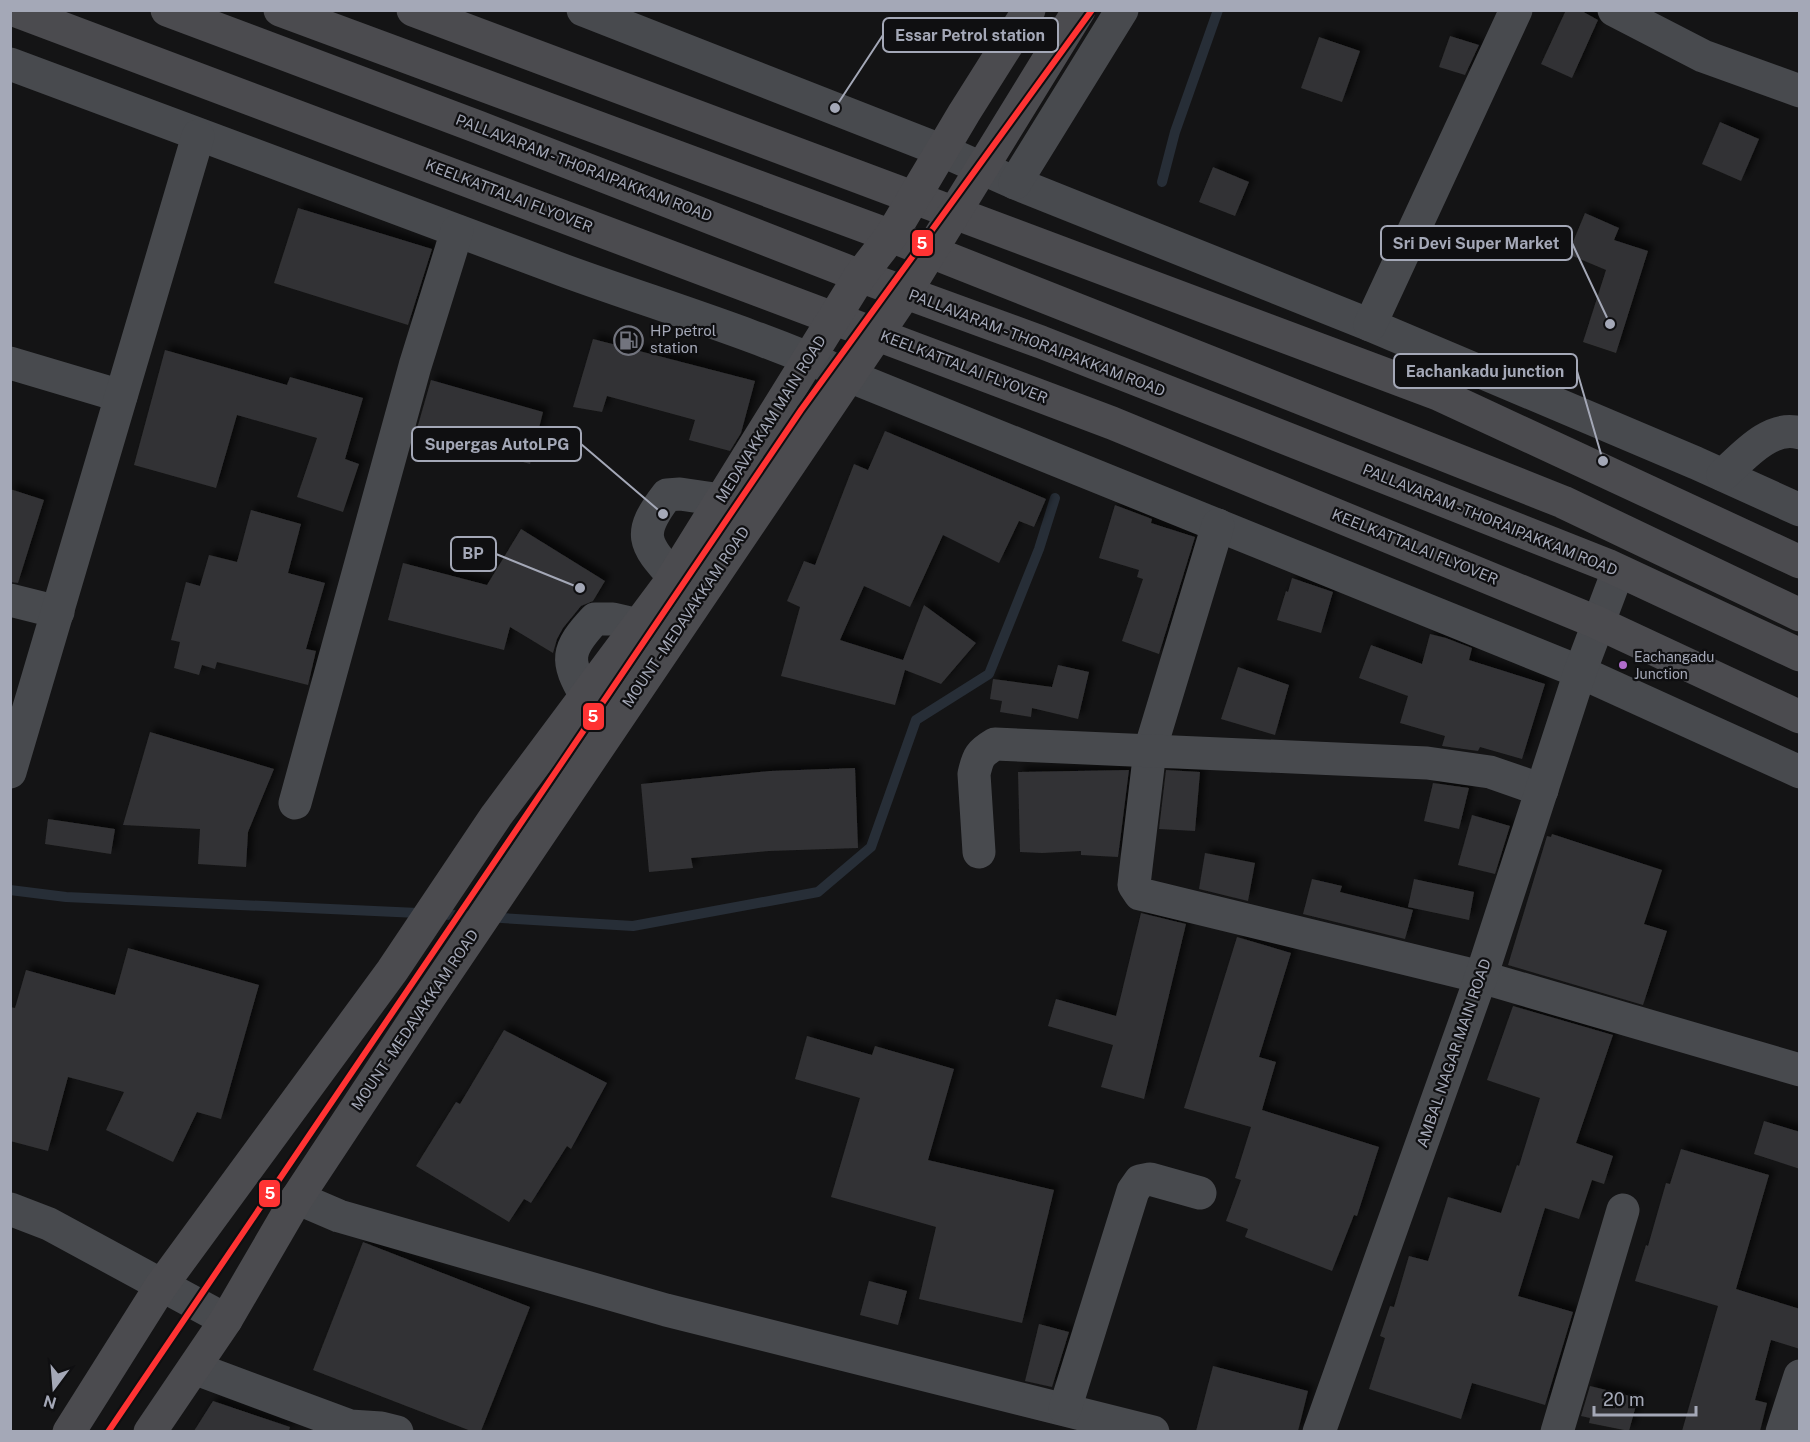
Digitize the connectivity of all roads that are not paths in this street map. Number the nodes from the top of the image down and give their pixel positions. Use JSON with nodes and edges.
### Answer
{"nodes":[{"id":1,"x":14,"y":10,"type":"edge"},
{"id":2,"x":167,"y":10,"type":"edge"},
{"id":3,"x":280,"y":10,"type":"edge"},
{"id":4,"x":413,"y":10,"type":"edge"},
{"id":5,"x":583,"y":10,"type":"edge"},
{"id":6,"x":1029,"y":10,"type":"edge"},
{"id":7,"x":1079,"y":10,"type":"edge"},
{"id":8,"x":1122,"y":10,"type":"edge"},
{"id":9,"x":1516,"y":10,"type":"edge"},
{"id":10,"x":1614,"y":10,"type":"edge"},
{"id":11,"x":10,"y":64,"type":"edge"},
{"id":12,"x":1800,"y":91,"type":"edge"},
{"id":13,"x":198,"y":136,"type":"junction"},
{"id":14,"x":943,"y":151,"type":"junction"},
{"id":15,"x":982,"y":169,"type":"junction"},
{"id":16,"x":1015,"y":183,"type":"junction"},
{"id":17,"x":457,"y":231,"type":"junction"},
{"id":18,"x":891,"y":236,"type":"junction"},
{"id":19,"x":932,"y":253,"type":"junction"},
{"id":20,"x":860,"y":276,"type":"junction"},
{"id":21,"x":906,"y":293,"type":"junction"},
{"id":22,"x":1370,"y":325,"type":"junction"},
{"id":23,"x":809,"y":358,"type":"junction"},
{"id":24,"x":10,"y":363,"type":"edge"},
{"id":25,"x":849,"y":376,"type":"junction"},
{"id":26,"x":121,"y":396,"type":"junction"},
{"id":27,"x":1800,"y":434,"type":"edge"},
{"id":28,"x":1723,"y":475,"type":"junction"},
{"id":29,"x":721,"y":500,"type":"junction"},
{"id":30,"x":1800,"y":510,"type":"edge"},
{"id":31,"x":1218,"y":525,"type":"junction"},
{"id":32,"x":1800,"y":562,"type":"edge"},
{"id":33,"x":1618,"y":571,"type":"junction"},
{"id":34,"x":674,"y":577,"type":"junction"},
{"id":35,"x":10,"y":600,"type":"edge"},
{"id":36,"x":57,"y":612,"type":"junction"},
{"id":37,"x":1800,"y":615,"type":"edge"},
{"id":38,"x":1800,"y":655,"type":"edge"},
{"id":39,"x":1580,"y":672,"type":"junction"},
{"id":40,"x":1800,"y":717,"type":"edge"},
{"id":41,"x":1150,"y":750,"type":"junction"},
{"id":42,"x":10,"y":772,"type":"edge"},
{"id":43,"x":1800,"y":772,"type":"edge"},
{"id":44,"x":1542,"y":790,"type":"junction"},
{"id":45,"x":295,"y":803,"type":"dead end"},
{"id":46,"x":979,"y":852,"type":"dead end"},
{"id":47,"x":1481,"y":977,"type":"junction"},
{"id":48,"x":1800,"y":1070,"type":"edge"},
{"id":49,"x":1200,"y":1193,"type":"dead end"},
{"id":50,"x":297,"y":1198,"type":"junction"},
{"id":51,"x":10,"y":1209,"type":"edge"},
{"id":52,"x":1623,"y":1210,"type":"dead end"},
{"id":53,"x":161,"y":1286,"type":"junction"},
{"id":54,"x":226,"y":1320,"type":"junction"},
{"id":55,"x":194,"y":1368,"type":"junction"},
{"id":56,"x":1800,"y":1376,"type":"edge"},
{"id":57,"x":1065,"y":1409,"type":"junction"},
{"id":58,"x":69,"y":1431,"type":"edge"},
{"id":59,"x":150,"y":1431,"type":"edge"},
{"id":60,"x":397,"y":1431,"type":"edge"},
{"id":61,"x":1153,"y":1431,"type":"edge"},
{"id":62,"x":1319,"y":1431,"type":"edge"},
{"id":63,"x":1557,"y":1431,"type":"edge"},
{"id":64,"x":1782,"y":1431,"type":"edge"}],
"edges":[{"from":1,"to":40,"type":"main road","name":"KEELKATTALAI FLYOVER"},
{"from":2,"to":20,"type":"main road","name":"PALLAVARAM - THORAIPAKKAM ROAD"},
{"from":3,"to":18,"type":"main road"},
{"from":4,"to":32,"type":"main road"},
{"from":5,"to":14,"type":"street"},
{"from":6,"to":14,"type":"main road","name":"MEDAVAKKAM MAIN ROAD"},
{"from":7,"to":15,"type":"main road","name":"MOUNT - MEDAVAKKAM ROAD"},
{"from":8,"to":16,"type":"street"},
{"from":9,"to":22,"type":"street"},
{"from":10,"to":12,"type":"street"},
{"from":11,"to":13,"type":"street"},
{"from":13,"to":17,"type":"street"},
{"from":13,"to":26,"type":"street"},
{"from":14,"to":15,"type":"street"},
{"from":14,"to":18,"type":"main road","name":"MEDAVAKKAM MAIN ROAD"},
{"from":15,"to":16,"type":"street"},
{"from":15,"to":19,"type":"main road","name":"MOUNT - MEDAVAKKAM ROAD"},
{"from":16,"to":22,"type":"street"},
{"from":17,"to":23,"type":"street"},
{"from":17,"to":45,"type":"street"},
{"from":18,"to":19,"type":"main road"},
{"from":18,"to":20,"type":"main road","name":"MEDAVAKKAM MAIN ROAD"},
{"from":19,"to":21,"type":"main road","name":"MOUNT - MEDAVAKKAM ROAD"},
{"from":19,"to":37,"type":"main road"},
{"from":20,"to":21,"type":"main road","name":"PALLAVARAM - THORAIPAKKAM ROAD"},
{"from":20,"to":23,"type":"main road","name":"MEDAVAKKAM MAIN ROAD"},
{"from":21,"to":25,"type":"main road","name":"MOUNT - MEDAVAKKAM ROAD"},
{"from":21,"to":33,"type":"main road","name":"PALLAVARAM - THORAIPAKKAM ROAD"},
{"from":22,"to":28,"type":"street"},
{"from":23,"to":25,"type":"street"},
{"from":23,"to":29,"type":"main road","name":"MEDAVAKKAM MAIN ROAD"},
{"from":24,"to":26,"type":"street"},
{"from":25,"to":31,"type":"street"},
{"from":25,"to":50,"type":"main road","name":"MOUNT - MEDAVAKKAM ROAD"},
{"from":26,"to":36,"type":"street"},
{"from":27,"to":28,"type":"street"},
{"from":28,"to":30,"type":"street"},
{"from":29,"to":34,"type":"main road","name":"MEDAVAKKAM MAIN ROAD"},
{"from":29,"to":34,"type":"street"},
{"from":31,"to":39,"type":"street"},
{"from":31,"to":41,"type":"street"},
{"from":33,"to":38,"type":"main road","name":"PALLAVARAM - THORAIPAKKAM ROAD"},
{"from":33,"to":39,"type":"street","name":"AMBAL NAGAR MAIN ROAD"},
{"from":34,"to":53,"type":"main road","name":"MEDAVAKKAM MAIN ROAD"},
{"from":35,"to":36,"type":"street"},
{"from":36,"to":42,"type":"street"},
{"from":39,"to":43,"type":"street"},
{"from":39,"to":44,"type":"street","name":"AMBAL NAGAR MAIN ROAD"},
{"from":41,"to":44,"type":"street"},
{"from":41,"to":46,"type":"street"},
{"from":41,"to":47,"type":"street"},
{"from":44,"to":47,"type":"street","name":"AMBAL NAGAR MAIN ROAD"},
{"from":47,"to":48,"type":"street"},
{"from":47,"to":62,"type":"street","name":"AMBAL NAGAR MAIN ROAD"},
{"from":49,"to":57,"type":"street"},
{"from":50,"to":54,"type":"main road","name":"MOUNT - MEDAVAKKAM ROAD"},
{"from":50,"to":57,"type":"street"},
{"from":51,"to":53,"type":"street"},
{"from":52,"to":63,"type":"street"},
{"from":53,"to":54,"type":"street"},
{"from":53,"to":58,"type":"main road"},
{"from":54,"to":55,"type":"main road","name":"MOUNT - MEDAVAKKAM ROAD"},
{"from":55,"to":59,"type":"main road","name":"MOUNT - MEDAVAKKAM ROAD"},
{"from":55,"to":60,"type":"street"},
{"from":56,"to":64,"type":"street"},
{"from":57,"to":61,"type":"street"}]}
